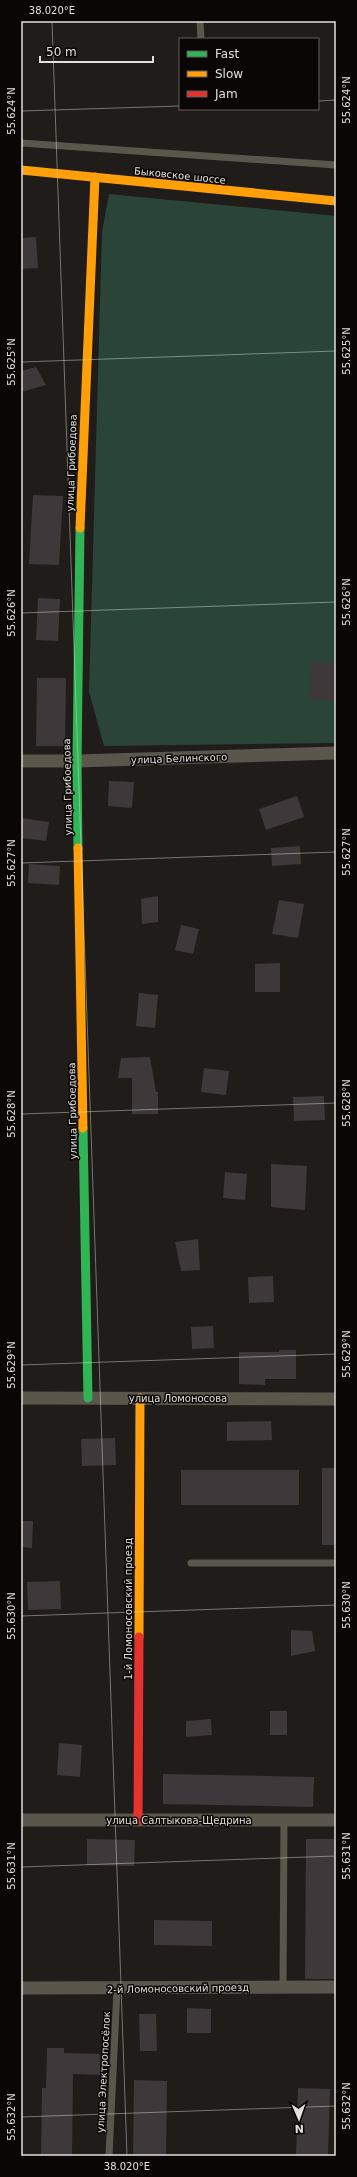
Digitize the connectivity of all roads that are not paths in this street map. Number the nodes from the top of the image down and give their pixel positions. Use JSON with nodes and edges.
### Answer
{"nodes":[{"id":1,"x":200,"y":21,"type":"edge"},
{"id":2,"x":200,"y":38,"type":"edge"},
{"id":3,"x":21,"y":143,"type":"edge"},
{"id":4,"x":336,"y":165,"type":"edge"},
{"id":5,"x":21,"y":170,"type":"edge"},
{"id":6,"x":94,"y":177,"type":"junction"},
{"id":7,"x":336,"y":201,"type":"edge"},
{"id":8,"x":336,"y":752,"type":"edge"},
{"id":9,"x":21,"y":761,"type":"edge"},
{"id":10,"x":77,"y":761,"type":"junction"},
{"id":11,"x":21,"y":1398,"type":"edge"},
{"id":12,"x":88,"y":1398,"type":"junction"},
{"id":13,"x":140,"y":1398,"type":"junction"},
{"id":14,"x":336,"y":1399,"type":"edge"},
{"id":15,"x":191,"y":1563,"type":"dead end"},
{"id":16,"x":336,"y":1563,"type":"edge"},
{"id":17,"x":21,"y":1820,"type":"edge"},
{"id":18,"x":284,"y":1820,"type":"junction"},
{"id":19,"x":336,"y":1820,"type":"edge"},
{"id":20,"x":138,"y":1821,"type":"junction"},
{"id":21,"x":283,"y":1987,"type":"junction"},
{"id":22,"x":336,"y":1987,"type":"edge"},
{"id":23,"x":21,"y":1988,"type":"edge"},
{"id":24,"x":117,"y":1989,"type":"junction"},
{"id":25,"x":109,"y":2156,"type":"edge"}],
"edges":[{"from":1,"to":2,"type":"lane"},
{"from":3,"to":4,"type":"lane"},
{"from":5,"to":6,"type":"street","name":"Быковское шоссе"},
{"from":6,"to":7,"type":"street","name":"Быковское шоссе"},
{"from":6,"to":10,"type":"street","name":"улица Грибоедова"},
{"from":8,"to":10,"type":"street","name":"улица Белинского"},
{"from":9,"to":10,"type":"street","name":"улица Белинского"},
{"from":10,"to":12,"type":"street","name":"улица Грибоедова"},
{"from":11,"to":12,"type":"street","name":"улица Ломоносова"},
{"from":12,"to":13,"type":"street","name":"улица Ломоносова"},
{"from":13,"to":14,"type":"street","name":"улица Ломоносова"},
{"from":13,"to":20,"type":"street","name":"1-й Ломоносовский проезд"},
{"from":15,"to":16,"type":"lane"},
{"from":17,"to":20,"type":"street","name":"улица Салтыкова-Щедрина"},
{"from":18,"to":19,"type":"street","name":"улица Салтыкова-Щедрина"},
{"from":18,"to":20,"type":"street","name":"улица Салтыкова-Щедрина"},
{"from":18,"to":21,"type":"lane"},
{"from":21,"to":22,"type":"street","name":"2-й Ломоносовский проезд"},
{"from":21,"to":24,"type":"street","name":"2-й Ломоносовский проезд"},
{"from":23,"to":24,"type":"street","name":"2-й Ломоносовский проезд"},
{"from":24,"to":25,"type":"lane","name":"улица Электропосёлок"}]}
